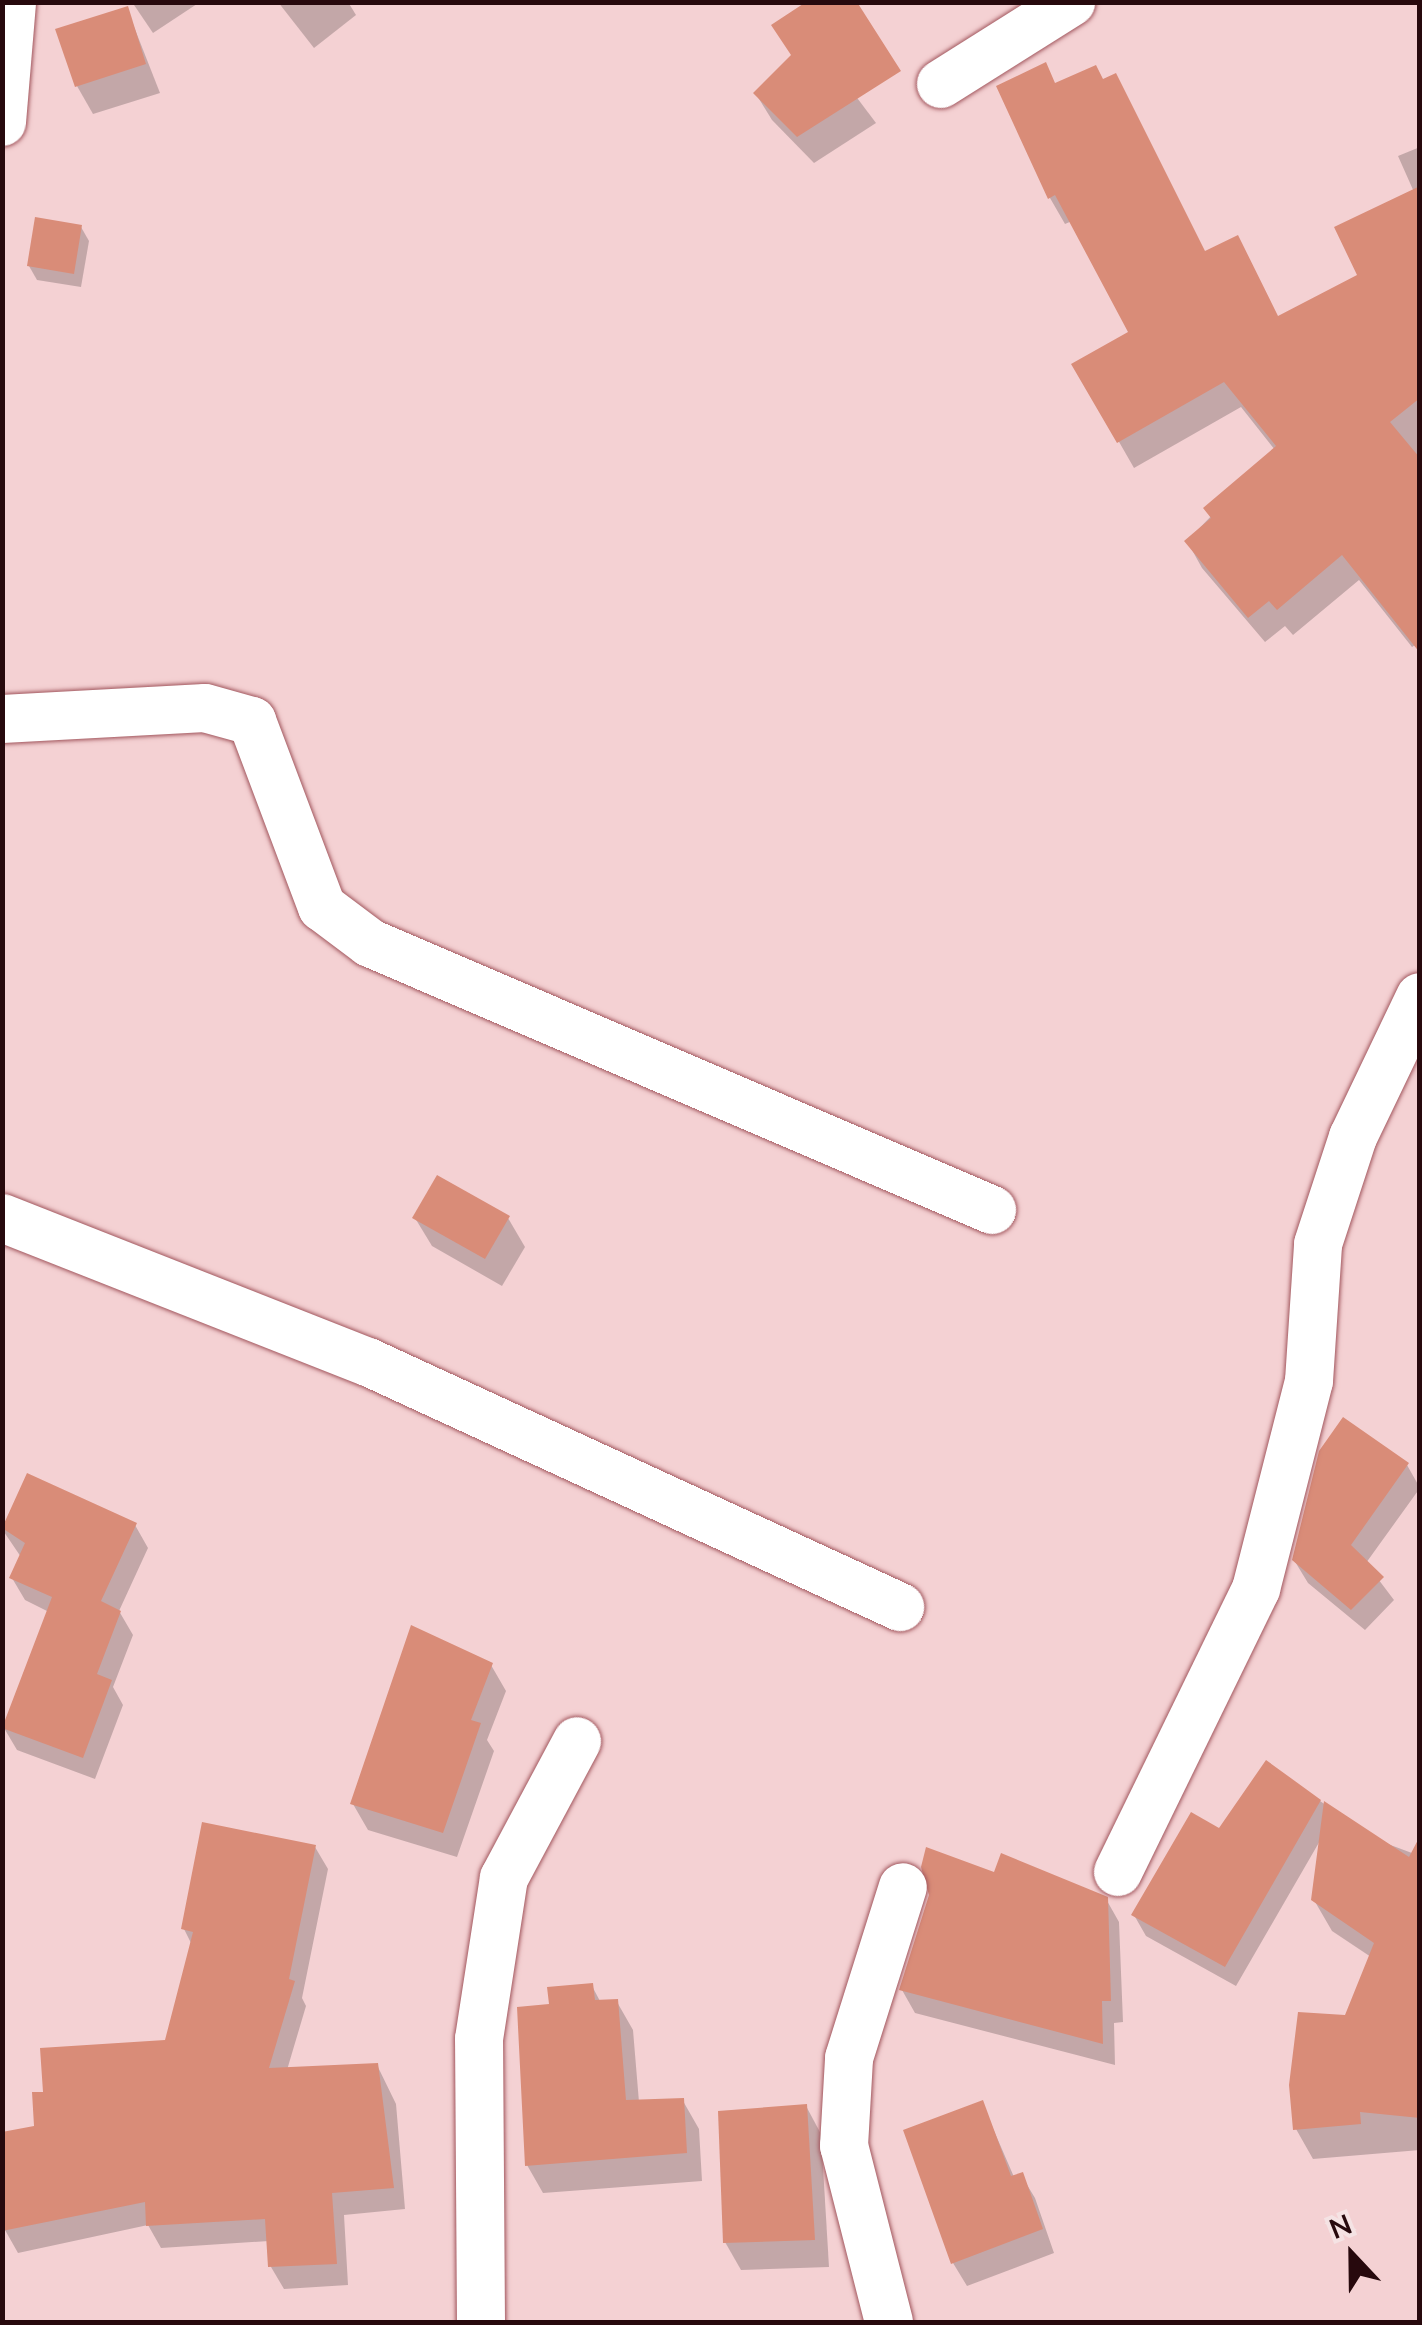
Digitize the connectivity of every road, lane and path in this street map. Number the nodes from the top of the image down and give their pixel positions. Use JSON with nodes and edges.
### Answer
{"nodes":[{"id":1,"x":12,"y":2,"type":"edge"},
{"id":2,"x":1071,"y":2,"type":"edge"},
{"id":3,"x":940,"y":84,"type":"dead end"},
{"id":4,"x":2,"y":122,"type":"edge"},
{"id":5,"x":2,"y":719,"type":"edge"},
{"id":6,"x":1420,"y":997,"type":"edge"},
{"id":7,"x":992,"y":1210,"type":"dead end"},
{"id":8,"x":2,"y":1218,"type":"edge"},
{"id":9,"x":900,"y":1607,"type":"dead end"},
{"id":10,"x":577,"y":1742,"type":"dead end"},
{"id":11,"x":1118,"y":1872,"type":"dead end"},
{"id":12,"x":902,"y":1888,"type":"dead end"},
{"id":13,"x":482,"y":2322,"type":"edge"},
{"id":14,"x":889,"y":2322,"type":"edge"}],
"edges":[{"from":1,"to":4,"type":"street"},
{"from":2,"to":3,"type":"street"},
{"from":5,"to":7,"type":"street"},
{"from":6,"to":11,"type":"street"},
{"from":8,"to":9,"type":"street"},
{"from":10,"to":13,"type":"street"},
{"from":12,"to":14,"type":"street"}]}
